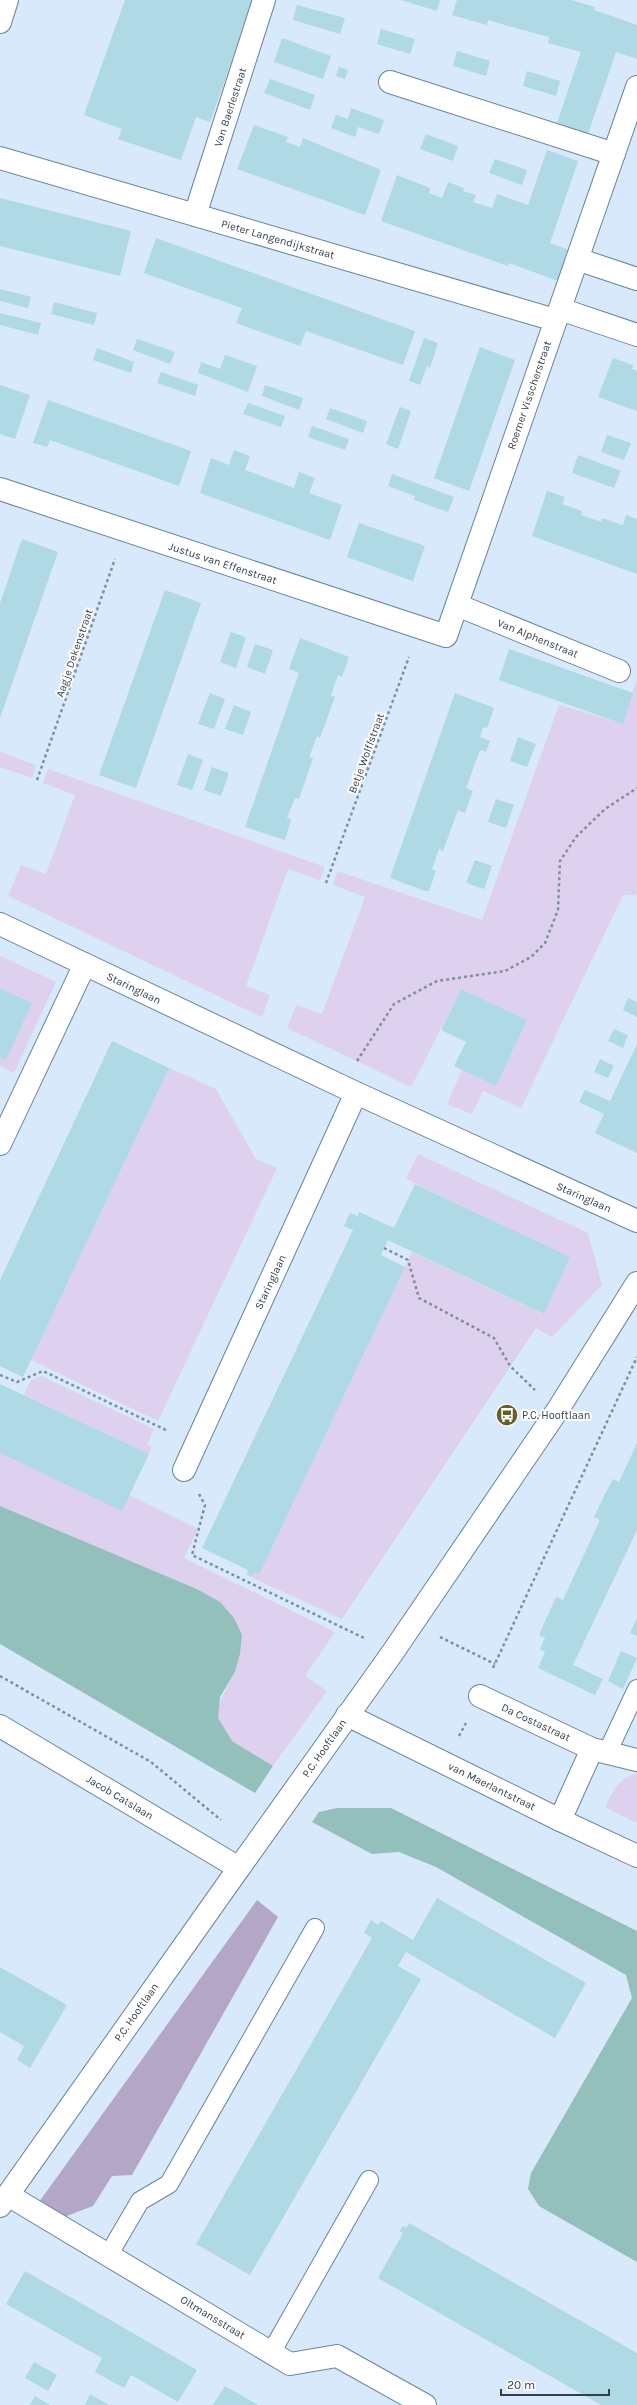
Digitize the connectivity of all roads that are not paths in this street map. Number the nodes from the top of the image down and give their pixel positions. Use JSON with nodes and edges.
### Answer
{"nodes":[{"id":1,"x":6,"y":0,"type":"edge"},
{"id":2,"x":264,"y":0,"type":"edge"},
{"id":3,"x":0,"y":22,"type":"edge"},
{"id":4,"x":390,"y":82,"type":"dead end"},
{"id":5,"x":637,"y":88,"type":"edge"},
{"id":6,"x":614,"y":154,"type":"junction"},
{"id":7,"x":0,"y":158,"type":"edge"},
{"id":8,"x":195,"y":215,"type":"junction"},
{"id":9,"x":577,"y":259,"type":"junction"},
{"id":10,"x":637,"y":279,"type":"edge"},
{"id":11,"x":558,"y":314,"type":"junction"},
{"id":12,"x":637,"y":335,"type":"edge"},
{"id":13,"x":0,"y":489,"type":"edge"},
{"id":14,"x":457,"y":605,"type":"junction"},
{"id":15,"x":446,"y":636,"type":"joint"},
{"id":16,"x":619,"y":671,"type":"dead end"},
{"id":17,"x":0,"y":924,"type":"edge"},
{"id":18,"x":85,"y":964,"type":"junction"},
{"id":19,"x":350,"y":1090,"type":"junction"},
{"id":20,"x":0,"y":1144,"type":"edge"},
{"id":21,"x":637,"y":1221,"type":"edge"},
{"id":22,"x":637,"y":1283,"type":"edge"},
{"id":23,"x":184,"y":1470,"type":"road end"},
{"id":24,"x":637,"y":1689,"type":"edge"},
{"id":25,"x":480,"y":1696,"type":"road end"},
{"id":26,"x":347,"y":1715,"type":"junction"},
{"id":27,"x":0,"y":1726,"type":"edge"},
{"id":28,"x":600,"y":1751,"type":"junction"},
{"id":29,"x":637,"y":1760,"type":"edge"},
{"id":30,"x":560,"y":1820,"type":"junction"},
{"id":31,"x":637,"y":1856,"type":"edge"},
{"id":32,"x":239,"y":1868,"type":"junction"},
{"id":33,"x":314,"y":1928,"type":"dead end"},
{"id":34,"x":369,"y":2180,"type":"dead end"},
{"id":35,"x":4,"y":2200,"type":"edge"},
{"id":36,"x":109,"y":2254,"type":"junction"},
{"id":37,"x":271,"y":2353,"type":"junction"},
{"id":38,"x":425,"y":2405,"type":"edge"}],
"edges":[{"from":1,"to":3,"type":"street"},
{"from":2,"to":8,"type":"street","name":"Van Baerlestraat"},
{"from":4,"to":6,"type":"street"},
{"from":5,"to":6,"type":"street","name":"Roemer Visscherstraat"},
{"from":6,"to":9,"type":"street","name":"Roemer Visscherstraat"},
{"from":7,"to":8,"type":"street","name":"Pieter Langendijkstraat"},
{"from":8,"to":11,"type":"street","name":"Pieter Langendijkstraat"},
{"from":9,"to":10,"type":"street"},
{"from":9,"to":11,"type":"street","name":"Roemer Visscherstraat"},
{"from":11,"to":12,"type":"street","name":"Pieter Langendijkstraat"},
{"from":11,"to":14,"type":"street","name":"Roemer Visscherstraat"},
{"from":13,"to":15,"type":"street","name":"Justus van Effenstraat"},
{"from":14,"to":15,"type":"street","name":"Roemer Visscherstraat"},
{"from":14,"to":16,"type":"street","name":"Van Alphenstraat"},
{"from":17,"to":18,"type":"street","name":"Staringlaan"},
{"from":18,"to":19,"type":"street","name":"Staringlaan"},
{"from":18,"to":20,"type":"street"},
{"from":19,"to":21,"type":"street","name":"Staringlaan"},
{"from":19,"to":23,"type":"street","name":"Staringlaan"},
{"from":22,"to":26,"type":"street","name":"P.C. Hooftlaan"},
{"from":24,"to":28,"type":"lane"},
{"from":25,"to":28,"type":"street","name":"Da Costastraat"},
{"from":26,"to":30,"type":"street","name":"van Maerlantstraat"},
{"from":26,"to":32,"type":"street","name":"P.C. Hooftlaan"},
{"from":27,"to":32,"type":"street","name":"Jacob Catslaan"},
{"from":28,"to":29,"type":"street","name":"Da Costastraat"},
{"from":28,"to":30,"type":"street"},
{"from":30,"to":31,"type":"street","name":"van Maerlantstraat"},
{"from":32,"to":35,"type":"street","name":"P.C. Hooftlaan"},
{"from":33,"to":36,"type":"lane"},
{"from":34,"to":37,"type":"lane"},
{"from":35,"to":36,"type":"street","name":"Oltmansstraat"},
{"from":36,"to":37,"type":"street","name":"Oltmansstraat"},
{"from":37,"to":38,"type":"street","name":"Oltmansstraat"}]}
